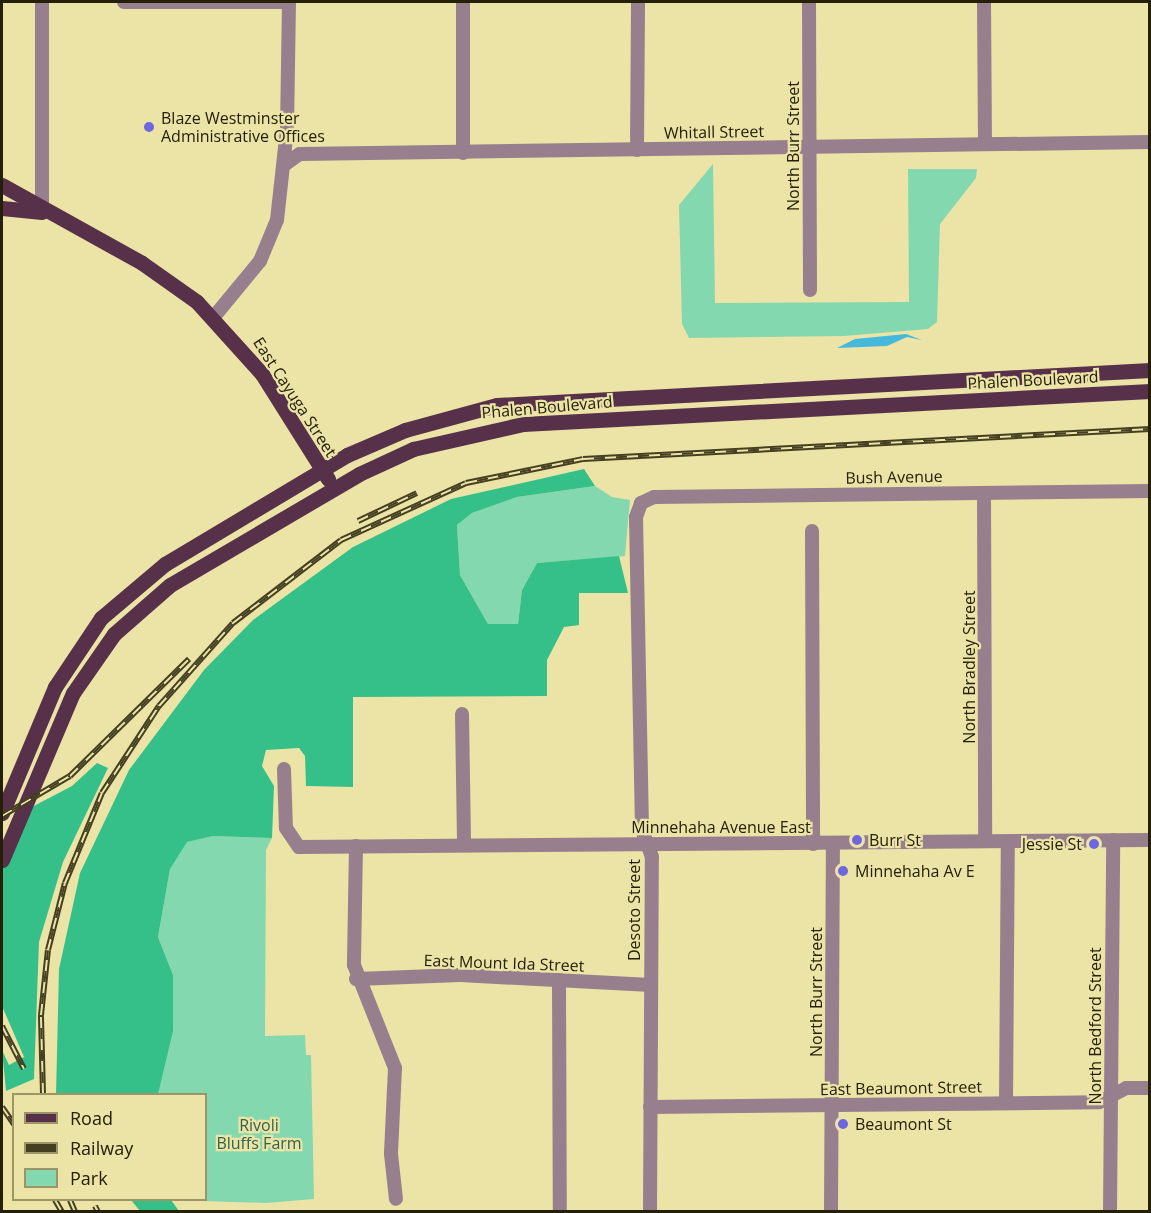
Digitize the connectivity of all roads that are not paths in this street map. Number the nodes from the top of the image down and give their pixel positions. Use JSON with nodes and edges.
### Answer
{"nodes":[{"id":1,"x":42,"y":2,"type":"edge"},
{"id":2,"x":124,"y":2,"type":"edge"},
{"id":3,"x":289,"y":2,"type":"edge"},
{"id":4,"x":463,"y":2,"type":"edge"},
{"id":5,"x":638,"y":2,"type":"edge"},
{"id":6,"x":809,"y":2,"type":"edge"},
{"id":7,"x":984,"y":2,"type":"edge"},
{"id":8,"x":1149,"y":142,"type":"edge"},
{"id":9,"x":985,"y":144,"type":"junction"},
{"id":10,"x":810,"y":147,"type":"junction"},
{"id":11,"x":637,"y":150,"type":"junction"},
{"id":12,"x":463,"y":153,"type":"junction"},
{"id":13,"x":284,"y":165,"type":"junction"},
{"id":14,"x":8,"y":188,"type":"edge"},
{"id":15,"x":8,"y":211,"type":"edge"},
{"id":16,"x":42,"y":212,"type":"junction"},
{"id":17,"x":810,"y":290,"type":"dead end"},
{"id":18,"x":213,"y":318,"type":"junction"},
{"id":19,"x":1149,"y":370,"type":"edge"},
{"id":20,"x":1149,"y":391,"type":"edge"},
{"id":21,"x":322,"y":470,"type":"junction"},
{"id":22,"x":334,"y":489,"type":"junction"},
{"id":23,"x":1149,"y":491,"type":"edge"},
{"id":24,"x":984,"y":493,"type":"junction"},
{"id":25,"x":640,"y":503,"type":"joint"},
{"id":26,"x":812,"y":531,"type":"dead end"},
{"id":27,"x":462,"y":714,"type":"dead end"},
{"id":28,"x":284,"y":769,"type":"dead end"},
{"id":29,"x":2,"y":813,"type":"edge"},
{"id":30,"x":1113,"y":840,"type":"junction"},
{"id":31,"x":1149,"y":840,"type":"edge"},
{"id":32,"x":986,"y":841,"type":"junction"},
{"id":33,"x":1008,"y":842,"type":"junction"},
{"id":34,"x":648,"y":843,"type":"junction"},
{"id":35,"x":833,"y":843,"type":"junction"},
{"id":36,"x":813,"y":844,"type":"junction"},
{"id":37,"x":464,"y":845,"type":"junction"},
{"id":38,"x":356,"y":846,"type":"junction"},
{"id":39,"x":2,"y":860,"type":"edge"},
{"id":40,"x":356,"y":979,"type":"junction"},
{"id":41,"x":559,"y":980,"type":"junction"},
{"id":42,"x":651,"y":985,"type":"junction"},
{"id":43,"x":1149,"y":1088,"type":"edge"},
{"id":44,"x":1111,"y":1096,"type":"junction"},
{"id":45,"x":1006,"y":1103,"type":"junction"},
{"id":46,"x":833,"y":1106,"type":"junction"},
{"id":47,"x":650,"y":1107,"type":"junction"},
{"id":48,"x":396,"y":1198,"type":"dead end"},
{"id":49,"x":560,"y":1212,"type":"edge"},
{"id":50,"x":650,"y":1212,"type":"edge"},
{"id":51,"x":831,"y":1212,"type":"edge"},
{"id":52,"x":1110,"y":1212,"type":"edge"}],
"edges":[{"from":1,"to":16,"type":"street"},
{"from":2,"to":3,"type":"street"},
{"from":3,"to":13,"type":"street"},
{"from":4,"to":12,"type":"street"},
{"from":5,"to":11,"type":"street"},
{"from":6,"to":10,"type":"street","name":"North Burr Street"},
{"from":7,"to":9,"type":"street"},
{"from":8,"to":9,"type":"street","name":"Whitall Street"},
{"from":9,"to":10,"type":"street","name":"Whitall Street"},
{"from":10,"to":11,"type":"street","name":"Whitall Street"},
{"from":10,"to":17,"type":"street","name":"North Burr Street"},
{"from":11,"to":12,"type":"street","name":"Whitall Street"},
{"from":12,"to":13,"type":"street","name":"Whitall Street"},
{"from":13,"to":18,"type":"street"},
{"from":14,"to":16,"type":"main road","name":"East Cayuga Street"},
{"from":15,"to":16,"type":"main road","name":"East Cayuga Street"},
{"from":16,"to":18,"type":"main road","name":"East Cayuga Street"},
{"from":18,"to":21,"type":"main road","name":"East Cayuga Street"},
{"from":19,"to":21,"type":"main road","name":"Phalen Boulevard"},
{"from":20,"to":22,"type":"main road","name":"Phalen Boulevard"},
{"from":21,"to":22,"type":"main road","name":"East Cayuga Street"},
{"from":21,"to":29,"type":"main road","name":"Phalen Boulevard"},
{"from":22,"to":39,"type":"main road","name":"Phalen Boulevard"},
{"from":23,"to":24,"type":"street","name":"Bush Avenue"},
{"from":24,"to":25,"type":"street","name":"Bush Avenue"},
{"from":24,"to":32,"type":"street","name":"North Bradley Street"},
{"from":25,"to":34,"type":"street","name":"Desoto Street"},
{"from":26,"to":36,"type":"street"},
{"from":27,"to":37,"type":"street"},
{"from":28,"to":38,"type":"street","name":"Minnehaha Avenue East"},
{"from":30,"to":31,"type":"street","name":"Minnehaha Avenue East"},
{"from":30,"to":33,"type":"street","name":"Minnehaha Avenue East"},
{"from":30,"to":44,"type":"street","name":"North Bedford Street"},
{"from":32,"to":33,"type":"street","name":"Minnehaha Avenue East"},
{"from":32,"to":35,"type":"street","name":"Minnehaha Avenue East"},
{"from":33,"to":45,"type":"street"},
{"from":34,"to":36,"type":"street","name":"Minnehaha Avenue East"},
{"from":34,"to":37,"type":"street","name":"Minnehaha Avenue East"},
{"from":34,"to":42,"type":"street","name":"Desoto Street"},
{"from":35,"to":36,"type":"street","name":"Minnehaha Avenue East"},
{"from":35,"to":46,"type":"street","name":"North Burr Street"},
{"from":37,"to":38,"type":"street","name":"Minnehaha Avenue East"},
{"from":38,"to":40,"type":"street"},
{"from":40,"to":41,"type":"street","name":"East Mount Ida Street"},
{"from":40,"to":48,"type":"street"},
{"from":41,"to":42,"type":"street","name":"East Mount Ida Street"},
{"from":41,"to":49,"type":"street"},
{"from":42,"to":47,"type":"street","name":"Desoto Street"},
{"from":43,"to":44,"type":"street","name":"East Beaumont Street"},
{"from":44,"to":45,"type":"street","name":"East Beaumont Street"},
{"from":44,"to":52,"type":"street","name":"North Bedford Street"},
{"from":45,"to":46,"type":"street","name":"East Beaumont Street"},
{"from":46,"to":47,"type":"street","name":"East Beaumont Street"},
{"from":46,"to":51,"type":"street","name":"North Burr Street"},
{"from":47,"to":50,"type":"street","name":"Desoto Street"}]}
